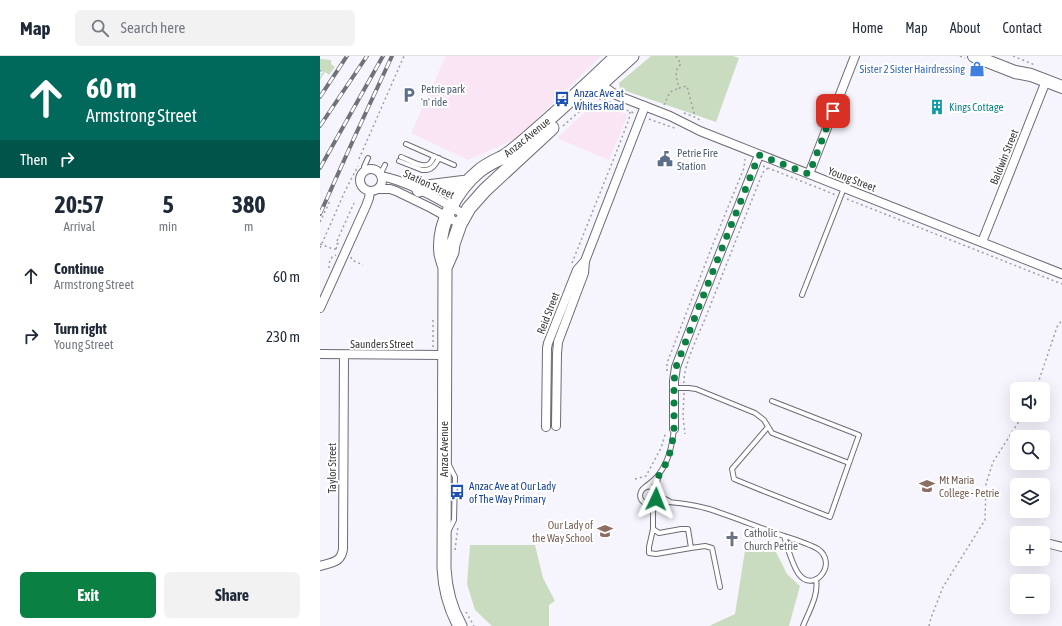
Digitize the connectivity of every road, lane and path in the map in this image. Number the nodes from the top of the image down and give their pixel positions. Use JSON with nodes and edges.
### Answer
{"nodes":[{"id":1,"x":404,"y":56,"type":"edge"},
{"id":2,"x":617,"y":56,"type":"edge"},
{"id":3,"x":632,"y":56,"type":"edge"},
{"id":4,"x":676,"y":56,"type":"edge"},
{"id":5,"x":855,"y":56,"type":"edge"},
{"id":6,"x":974,"y":56,"type":"edge"},
{"id":7,"x":996,"y":56,"type":"edge"},
{"id":8,"x":320,"y":70,"type":"edge"},
{"id":9,"x":320,"y":74,"type":"edge"},
{"id":10,"x":1031,"y":75,"type":"junction"},
{"id":11,"x":598,"y":80,"type":"junction"},
{"id":12,"x":1046,"y":81,"type":"junction"},
{"id":13,"x":1062,"y":87,"type":"edge"},
{"id":14,"x":679,"y":88,"type":"junction"},
{"id":15,"x":593,"y":99,"type":"dead end"},
{"id":16,"x":663,"y":105,"type":"dead end"},
{"id":17,"x":645,"y":106,"type":"junction"},
{"id":18,"x":695,"y":118,"type":"dead end"},
{"id":19,"x":564,"y":126,"type":"dead end"},
{"id":20,"x":406,"y":144,"type":"dead end"},
{"id":21,"x":759,"y":155,"type":"junction"},
{"id":22,"x":434,"y":156,"type":"junction"},
{"id":23,"x":368,"y":158,"type":"dead end"},
{"id":24,"x":439,"y":158,"type":"junction"},
{"id":25,"x":359,"y":159,"type":"dead end"},
{"id":26,"x":385,"y":165,"type":"dead end"},
{"id":27,"x":454,"y":165,"type":"dead end"},
{"id":28,"x":358,"y":166,"type":"dead end"},
{"id":29,"x":768,"y":168,"type":"dead end"},
{"id":30,"x":366,"y":171,"type":"junction"},
{"id":31,"x":809,"y":174,"type":"junction"},
{"id":32,"x":381,"y":175,"type":"junction"},
{"id":33,"x":467,"y":182,"type":"junction"},
{"id":34,"x":844,"y":188,"type":"junction"},
{"id":35,"x":374,"y":190,"type":"junction"},
{"id":36,"x":419,"y":190,"type":"junction"},
{"id":37,"x":330,"y":201,"type":"dead end"},
{"id":38,"x":354,"y":203,"type":"dead end"},
{"id":39,"x":449,"y":211,"type":"junction"},
{"id":40,"x":462,"y":219,"type":"junction"},
{"id":41,"x":320,"y":222,"type":"edge"},
{"id":42,"x":982,"y":242,"type":"junction"},
{"id":43,"x":320,"y":248,"type":"edge"},
{"id":44,"x":336,"y":249,"type":"dead end"},
{"id":45,"x":354,"y":261,"type":"dead end"},
{"id":46,"x":585,"y":261,"type":"junction"},
{"id":47,"x":363,"y":265,"type":"dead end"},
{"id":48,"x":445,"y":268,"type":"junction"},
{"id":49,"x":1062,"y":274,"type":"edge"},
{"id":50,"x":802,"y":295,"type":"dead end"},
{"id":51,"x":320,"y":308,"type":"edge"},
{"id":52,"x":1062,"y":320,"type":"edge"},
{"id":53,"x":320,"y":354,"type":"edge"},
{"id":54,"x":344,"y":355,"type":"junction"},
{"id":55,"x":444,"y":355,"type":"junction"},
{"id":56,"x":1038,"y":382,"type":"edge"},
{"id":57,"x":674,"y":388,"type":"junction"},
{"id":58,"x":684,"y":388,"type":"junction"},
{"id":59,"x":772,"y":400,"type":"dead end"},
{"id":60,"x":1019,"y":422,"type":"edge"},
{"id":61,"x":546,"y":426,"type":"dead end"},
{"id":62,"x":556,"y":426,"type":"dead end"},
{"id":63,"x":768,"y":427,"type":"junction"},
{"id":64,"x":674,"y":429,"type":"joint"},
{"id":65,"x":685,"y":434,"type":"dead end"},
{"id":66,"x":850,"y":463,"type":"junction"},
{"id":67,"x":659,"y":475,"type":"junction"},
{"id":68,"x":645,"y":487,"type":"junction"},
{"id":69,"x":655,"y":489,"type":"junction"},
{"id":70,"x":658,"y":495,"type":"junction"},
{"id":71,"x":654,"y":502,"type":"junction"},
{"id":72,"x":671,"y":502,"type":"junction"},
{"id":73,"x":646,"y":503,"type":"junction"},
{"id":74,"x":653,"y":514,"type":"junction"},
{"id":75,"x":458,"y":526,"type":"dead end"},
{"id":76,"x":653,"y":529,"type":"junction"},
{"id":77,"x":784,"y":536,"type":"junction"},
{"id":78,"x":1050,"y":544,"type":"edge"},
{"id":79,"x":1062,"y":547,"type":"edge"},
{"id":80,"x":691,"y":548,"type":"junction"},
{"id":81,"x":455,"y":554,"type":"dead end"},
{"id":82,"x":320,"y":566,"type":"edge"},
{"id":83,"x":816,"y":579,"type":"junction"},
{"id":84,"x":720,"y":587,"type":"dead end"},
{"id":85,"x":464,"y":608,"type":"dead end"},
{"id":86,"x":460,"y":626,"type":"edge"},
{"id":87,"x":474,"y":626,"type":"edge"},
{"id":88,"x":803,"y":626,"type":"edge"},
{"id":89,"x":929,"y":626,"type":"edge"}],
"edges":[{"from":1,"to":25,"type":"path"},
{"from":2,"to":11,"type":"highway","name":"Anzac Avenue"},
{"from":3,"to":11,"type":"highway","name":"Anzac Avenue"},
{"from":4,"to":14,"type":"path"},
{"from":5,"to":31,"type":"street"},
{"from":6,"to":10,"type":"main road"},
{"from":7,"to":10,"type":"main road"},
{"from":8,"to":9,"type":"path"},
{"from":10,"to":12,"type":"main road"},
{"from":11,"to":17,"type":"street","name":"Young Street"},
{"from":11,"to":33,"type":"highway","name":"Anzac Avenue"},
{"from":11,"to":40,"type":"highway","name":"Anzac Avenue"},
{"from":12,"to":13,"type":"main road"},
{"from":12,"to":42,"type":"street","name":"Baldwin Street"},
{"from":14,"to":16,"type":"path"},
{"from":14,"to":18,"type":"path"},
{"from":15,"to":19,"type":"path"},
{"from":17,"to":21,"type":"street","name":"Young Street"},
{"from":17,"to":46,"type":"street","name":"Reid Street"},
{"from":20,"to":22,"type":"lane"},
{"from":21,"to":31,"type":"street","name":"Young Street"},
{"from":21,"to":57,"type":"street"},
{"from":22,"to":24,"type":"lane"},
{"from":22,"to":24,"type":"lane"},
{"from":23,"to":30,"type":"lane"},
{"from":24,"to":27,"type":"lane"},
{"from":26,"to":32,"type":"lane"},
{"from":28,"to":43,"type":"path"},
{"from":29,"to":58,"type":"path"},
{"from":30,"to":32,"type":"street"},
{"from":30,"to":35,"type":"street"},
{"from":31,"to":34,"type":"street","name":"Young Street"},
{"from":32,"to":35,"type":"street"},
{"from":32,"to":36,"type":"street","name":"Station Street"},
{"from":33,"to":36,"type":"highway"},
{"from":33,"to":39,"type":"highway","name":"Anzac Avenue"},
{"from":34,"to":42,"type":"street","name":"Young Street"},
{"from":34,"to":50,"type":"lane"},
{"from":35,"to":39,"type":"street","name":"Station Street"},
{"from":35,"to":51,"type":"street"},
{"from":36,"to":39,"type":"street","name":"Station Street"},
{"from":37,"to":41,"type":"path"},
{"from":38,"to":44,"type":"path"},
{"from":39,"to":40,"type":"street","name":"Station Street"},
{"from":39,"to":48,"type":"highway","name":"Anzac Avenue"},
{"from":40,"to":48,"type":"highway","name":"Anzac Avenue"},
{"from":42,"to":49,"type":"street","name":"Young Street"},
{"from":45,"to":47,"type":"path"},
{"from":46,"to":61,"type":"street","name":"Reid Street"},
{"from":46,"to":62,"type":"street","name":"Reid Street"},
{"from":48,"to":55,"type":"highway","name":"Anzac Avenue"},
{"from":52,"to":56,"type":"path"},
{"from":53,"to":54,"type":"street","name":"Saunders Street"},
{"from":54,"to":55,"type":"street","name":"Saunders Street"},
{"from":54,"to":82,"type":"street","name":"Taylor Street"},
{"from":55,"to":86,"type":"highway","name":"Anzac Avenue"},
{"from":57,"to":58,"type":"lane"},
{"from":57,"to":64,"type":"street"},
{"from":58,"to":63,"type":"lane"},
{"from":58,"to":65,"type":"path"},
{"from":59,"to":66,"type":"lane"},
{"from":60,"to":89,"type":"path"},
{"from":63,"to":66,"type":"lane"},
{"from":63,"to":66,"type":"lane"},
{"from":64,"to":67,"type":"lane"},
{"from":67,"to":68,"type":"lane"},
{"from":67,"to":69,"type":"lane"},
{"from":68,"to":69,"type":"lane"},
{"from":68,"to":73,"type":"lane"},
{"from":69,"to":70,"type":"lane"},
{"from":70,"to":71,"type":"lane"},
{"from":70,"to":72,"type":"lane"},
{"from":71,"to":72,"type":"lane"},
{"from":71,"to":73,"type":"lane"},
{"from":71,"to":74,"type":"lane"},
{"from":72,"to":77,"type":"lane"},
{"from":73,"to":74,"type":"lane"},
{"from":74,"to":76,"type":"lane"},
{"from":75,"to":81,"type":"path"},
{"from":76,"to":80,"type":"lane"},
{"from":76,"to":80,"type":"lane"},
{"from":77,"to":83,"type":"lane"},
{"from":77,"to":83,"type":"lane"},
{"from":78,"to":79,"type":"street"},
{"from":80,"to":84,"type":"lane"},
{"from":83,"to":88,"type":"lane"},
{"from":85,"to":87,"type":"path"}]}
